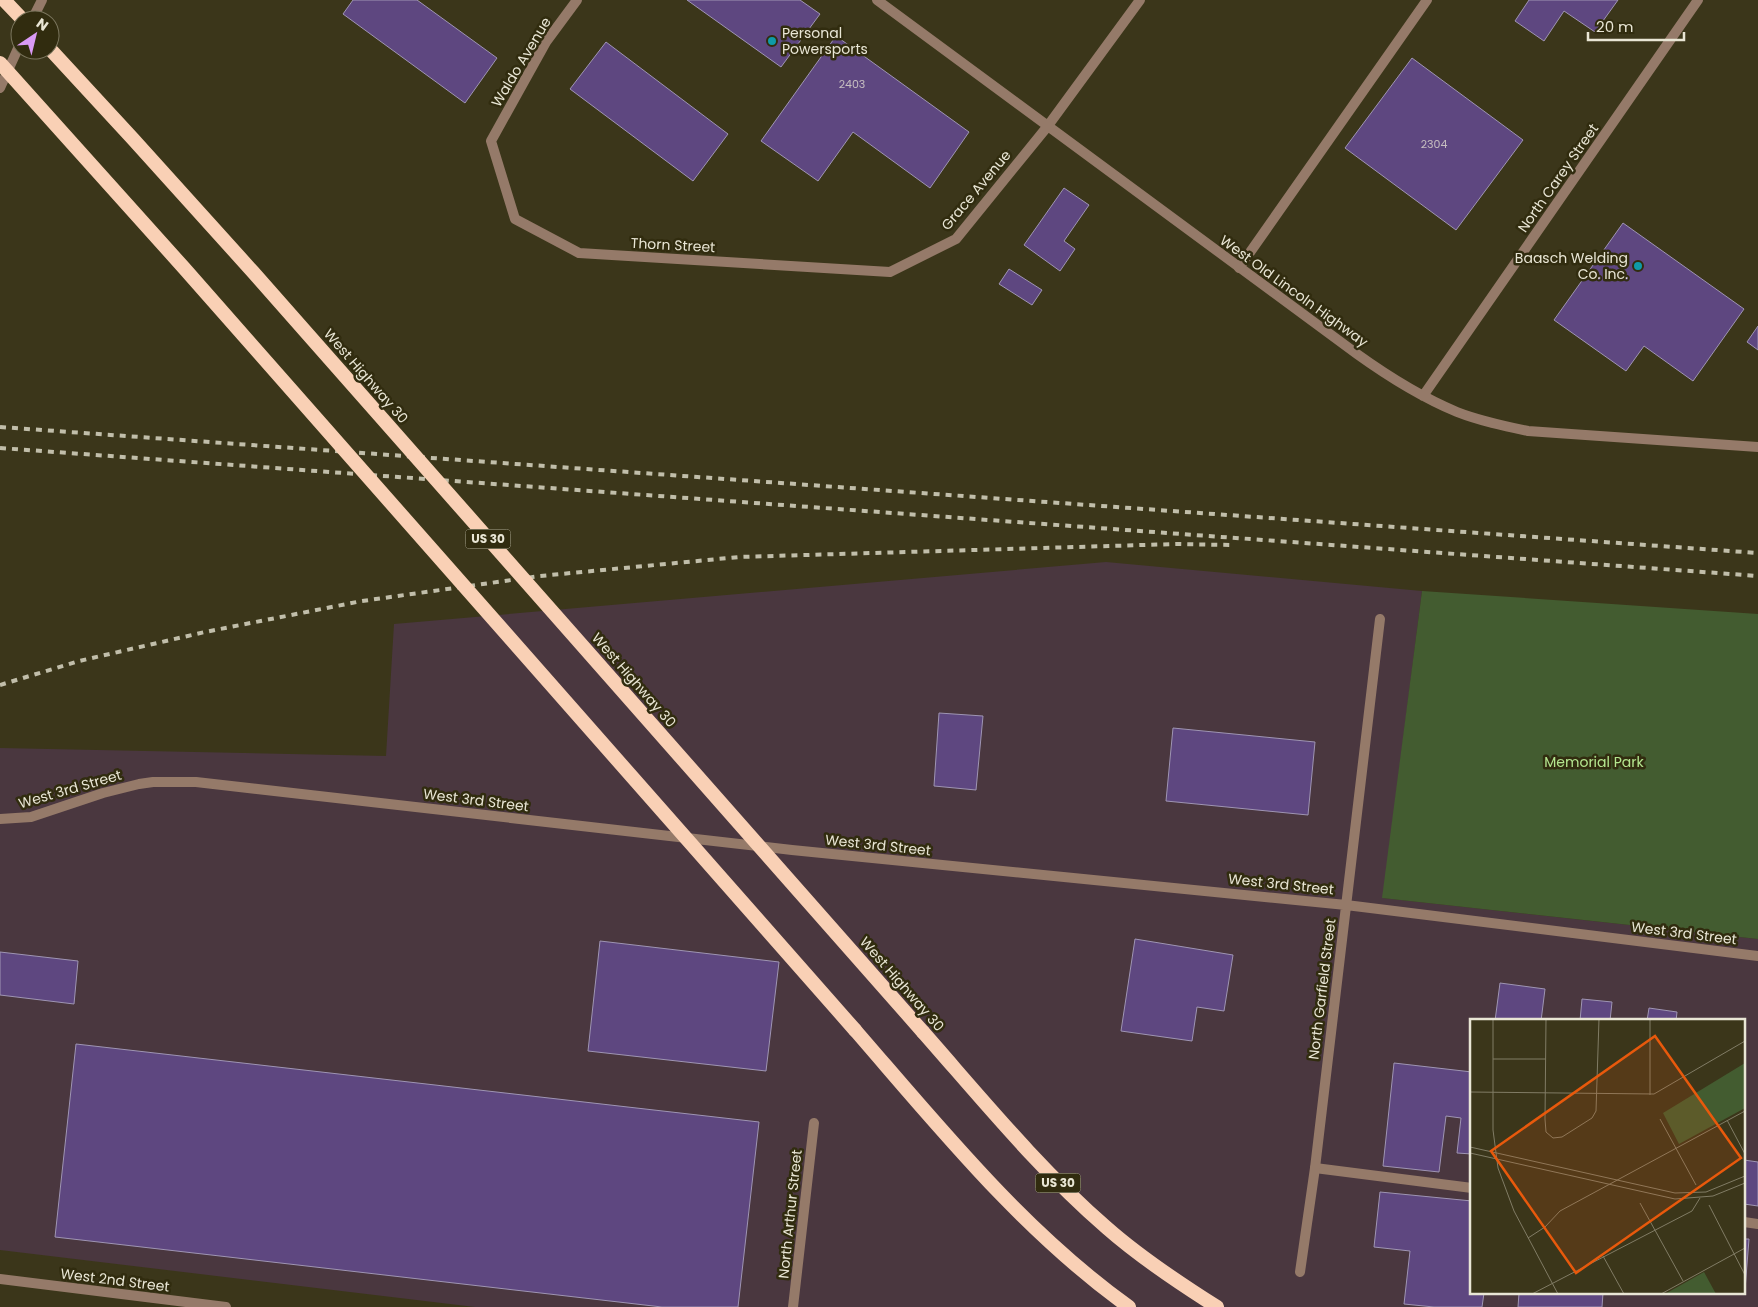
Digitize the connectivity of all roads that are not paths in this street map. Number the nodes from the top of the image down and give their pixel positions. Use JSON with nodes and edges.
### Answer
{"nodes":[{"id":1,"x":4,"y":0,"type":"edge"},
{"id":2,"x":577,"y":0,"type":"edge"},
{"id":3,"x":877,"y":0,"type":"edge"},
{"id":4,"x":1140,"y":0,"type":"edge"},
{"id":5,"x":1427,"y":0,"type":"edge"},
{"id":6,"x":1698,"y":0,"type":"edge"},
{"id":7,"x":14,"y":10,"type":"edge"},
{"id":8,"x":13,"y":60,"type":"edge"},
{"id":9,"x":60,"y":60,"type":"edge"},
{"id":10,"x":0,"y":63,"type":"edge"},
{"id":11,"x":0,"y":88,"type":"edge"},
{"id":12,"x":1047,"y":126,"type":"junction"},
{"id":13,"x":491,"y":141,"type":"joint"},
{"id":14,"x":917,"y":258,"type":"joint"},
{"id":15,"x":1239,"y":268,"type":"junction"},
{"id":16,"x":1423,"y":396,"type":"junction"},
{"id":17,"x":1758,"y":447,"type":"edge"},
{"id":18,"x":1380,"y":619,"type":"dead end"},
{"id":19,"x":0,"y":819,"type":"edge"},
{"id":20,"x":1346,"y":905,"type":"junction"},
{"id":21,"x":1758,"y":956,"type":"edge"},
{"id":22,"x":814,"y":1123,"type":"dead end"},
{"id":23,"x":1315,"y":1168,"type":"junction"},
{"id":24,"x":1470,"y":1188,"type":"edge"},
{"id":25,"x":1300,"y":1272,"type":"dead end"},
{"id":26,"x":0,"y":1279,"type":"edge"},
{"id":27,"x":226,"y":1307,"type":"edge"},
{"id":28,"x":793,"y":1307,"type":"edge"},
{"id":29,"x":1129,"y":1307,"type":"edge"},
{"id":30,"x":1217,"y":1307,"type":"edge"}],
"edges":[{"from":1,"to":7,"type":"highway"},
{"from":2,"to":13,"type":"street","name":"Waldo Avenue"},
{"from":3,"to":12,"type":"street","name":"West Old Lincoln Highway"},
{"from":4,"to":12,"type":"street","name":"Grace Avenue"},
{"from":5,"to":15,"type":"street"},
{"from":6,"to":16,"type":"street","name":"North Carey Street"},
{"from":8,"to":11,"type":"street"},
{"from":9,"to":30,"type":"highway","name":"West Highway 30","number":"US 30","bridge":true},
{"from":10,"to":29,"type":"highway","bridge":true},
{"from":12,"to":14,"type":"street","name":"Grace Avenue"},
{"from":12,"to":15,"type":"street","name":"West Old Lincoln Highway"},
{"from":13,"to":14,"type":"street","name":"Thorn Street"},
{"from":15,"to":16,"type":"street","name":"West Old Lincoln Highway"},
{"from":16,"to":17,"type":"street","name":"West Old Lincoln Highway"},
{"from":18,"to":20,"type":"street","name":"North Garfield Street"},
{"from":19,"to":20,"type":"street","name":"West 3rd Street"},
{"from":20,"to":21,"type":"street","name":"West 3rd Street"},
{"from":20,"to":23,"type":"street","name":"North Garfield Street"},
{"from":22,"to":28,"type":"street","name":"North Arthur Street"},
{"from":23,"to":24,"type":"street"},
{"from":23,"to":25,"type":"street","name":"North Garfield Street"},
{"from":26,"to":27,"type":"street","name":"West 2nd Street"}]}
